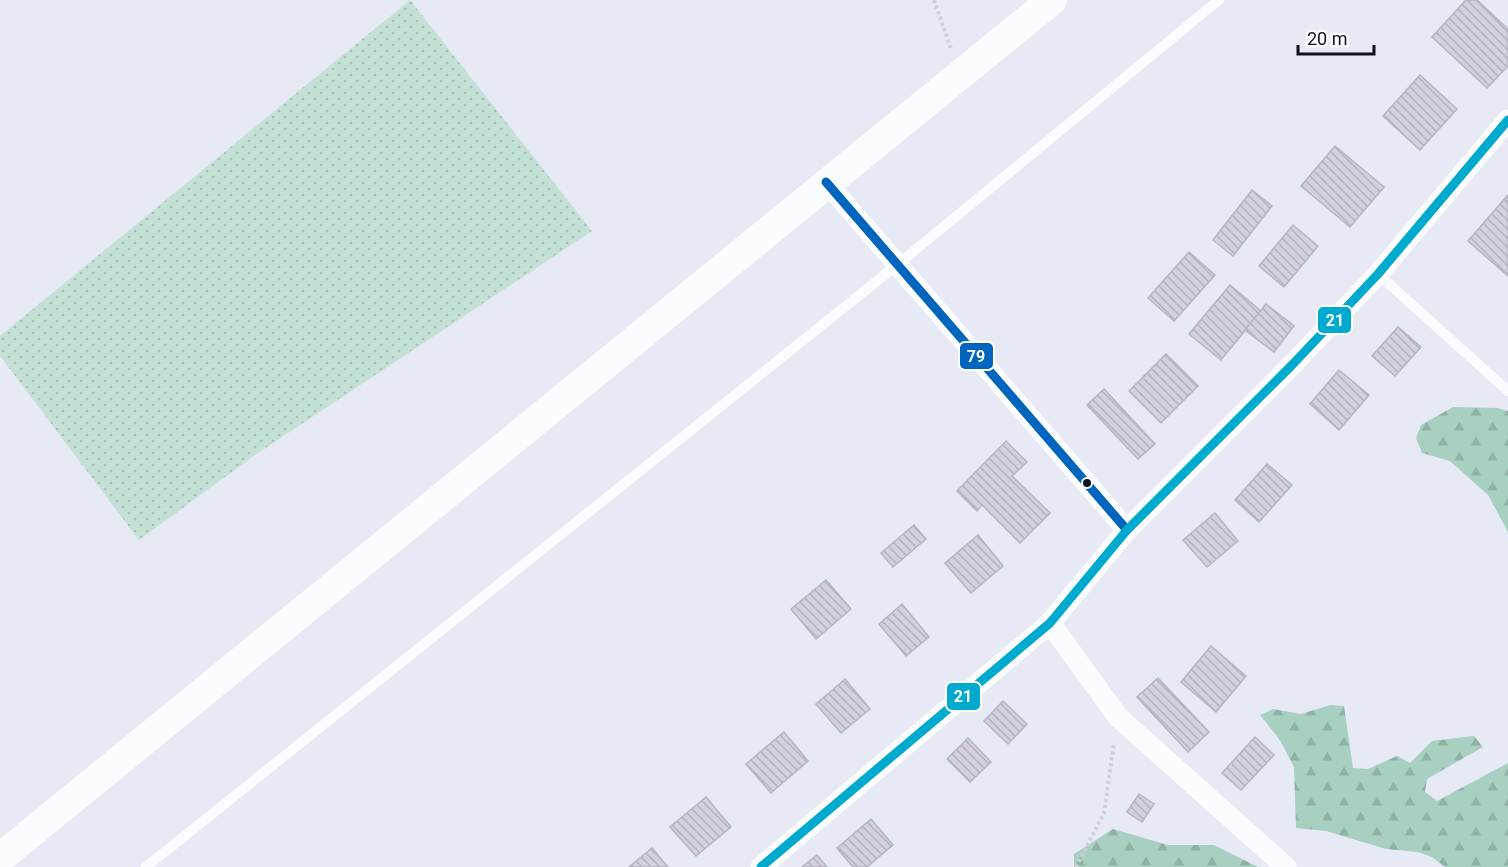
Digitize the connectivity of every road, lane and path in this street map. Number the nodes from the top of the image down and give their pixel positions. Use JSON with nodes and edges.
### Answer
{"nodes":[{"id":1,"x":934,"y":0,"type":"edge"},
{"id":2,"x":1052,"y":0,"type":"edge"},
{"id":3,"x":1218,"y":0,"type":"edge"},
{"id":4,"x":961,"y":75,"type":"junction"},
{"id":5,"x":1508,"y":120,"type":"edge"},
{"id":6,"x":826,"y":182,"type":"junction"},
{"id":7,"x":897,"y":265,"type":"junction"},
{"id":8,"x":1378,"y":274,"type":"junction"},
{"id":9,"x":1508,"y":391,"type":"edge"},
{"id":10,"x":1126,"y":530,"type":"junction"},
{"id":11,"x":1050,"y":623,"type":"junction"},
{"id":12,"x":1118,"y":717,"type":"junction"},
{"id":13,"x":0,"y":858,"type":"edge"},
{"id":14,"x":146,"y":867,"type":"edge"},
{"id":15,"x":761,"y":867,"type":"edge"},
{"id":16,"x":1076,"y":867,"type":"edge"},
{"id":17,"x":1286,"y":867,"type":"edge"}],
"edges":[{"from":1,"to":4,"type":"path"},
{"from":2,"to":4,"type":"main road"},
{"from":3,"to":7,"type":"lane"},
{"from":4,"to":6,"type":"main road"},
{"from":5,"to":8,"type":"street"},
{"from":6,"to":7,"type":"street"},
{"from":6,"to":13,"type":"main road"},
{"from":7,"to":10,"type":"street"},
{"from":7,"to":14,"type":"lane"},
{"from":8,"to":9,"type":"lane"},
{"from":8,"to":10,"type":"street"},
{"from":10,"to":11,"type":"street"},
{"from":11,"to":12,"type":"street"},
{"from":11,"to":15,"type":"street"},
{"from":12,"to":16,"type":"path"},
{"from":12,"to":17,"type":"street"}]}
